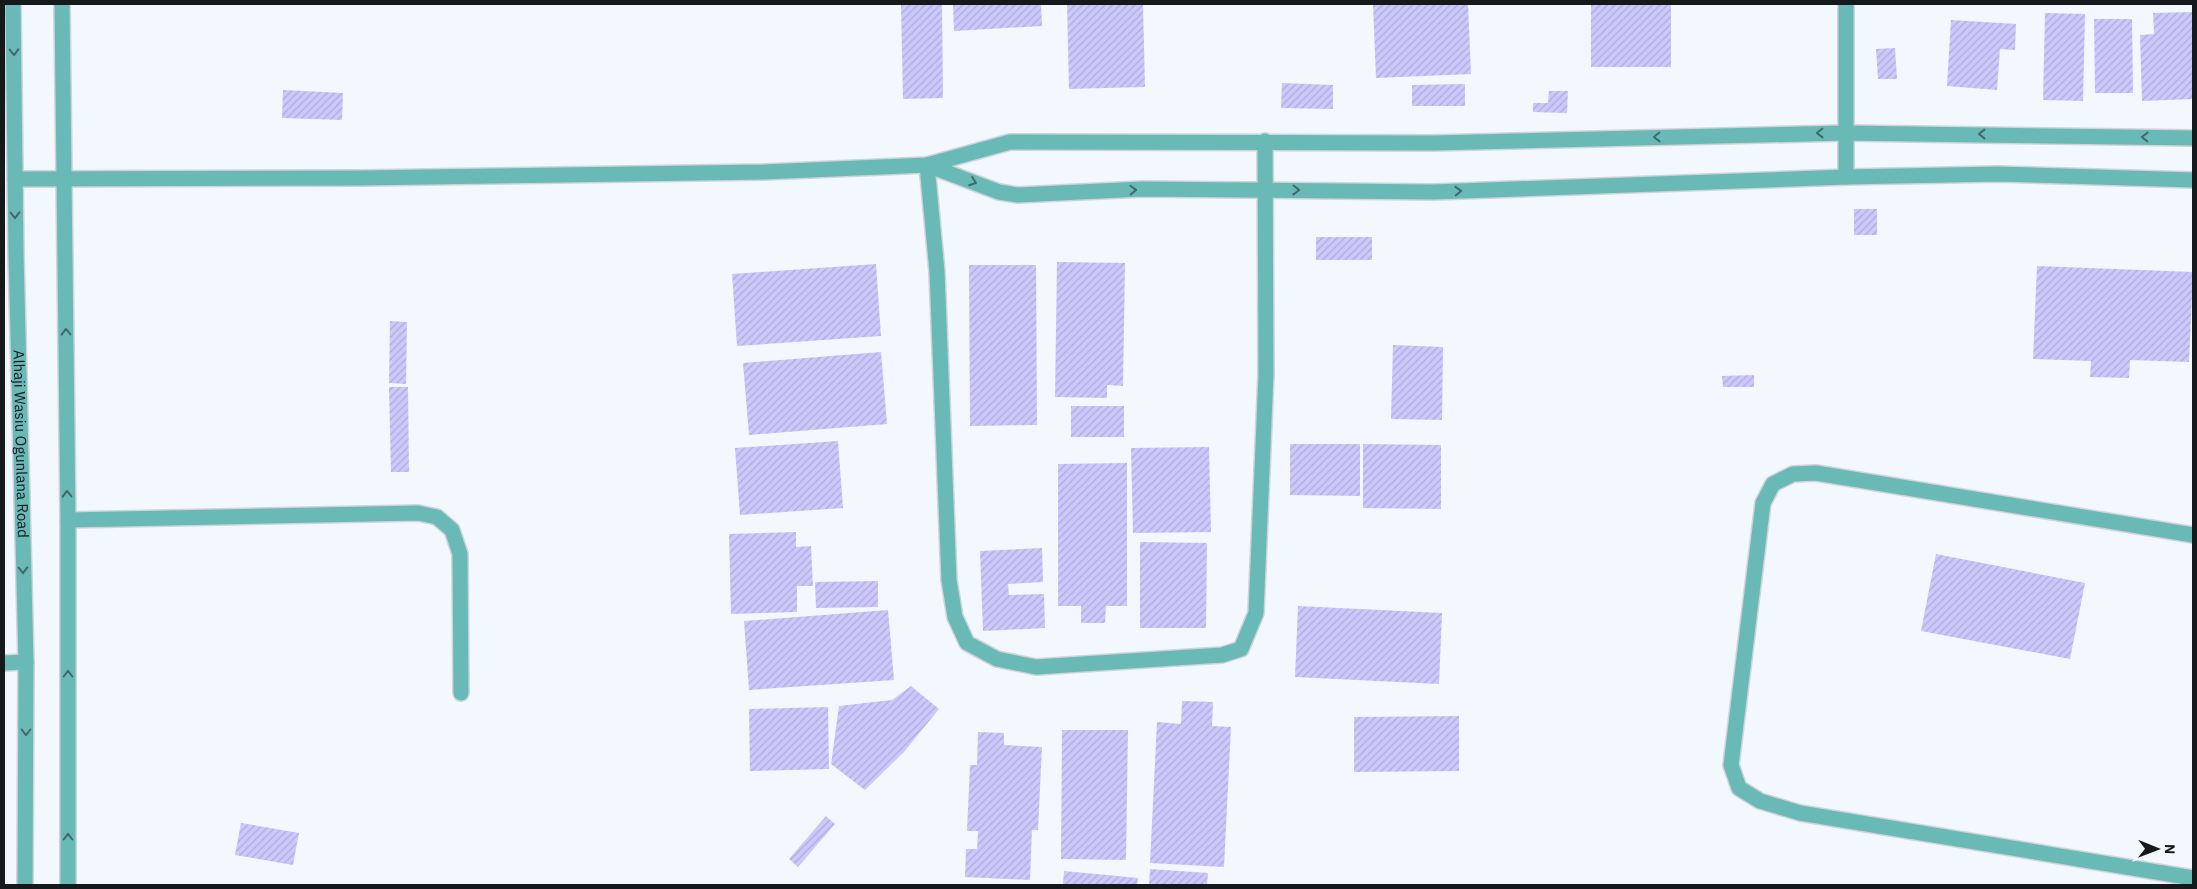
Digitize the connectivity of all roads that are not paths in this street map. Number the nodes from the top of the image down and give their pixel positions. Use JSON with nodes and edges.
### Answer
{"nodes":[{"id":1,"x":13,"y":4,"type":"edge"},
{"id":2,"x":62,"y":4,"type":"edge"},
{"id":3,"x":1846,"y":4,"type":"edge"},
{"id":4,"x":1845,"y":133,"type":"junction"},
{"id":5,"x":2193,"y":138,"type":"edge"},
{"id":6,"x":1265,"y":141,"type":"junction"},
{"id":7,"x":927,"y":165,"type":"junction"},
{"id":8,"x":1846,"y":177,"type":"junction"},
{"id":9,"x":15,"y":179,"type":"junction"},
{"id":10,"x":64,"y":180,"type":"junction"},
{"id":11,"x":2193,"y":180,"type":"edge"},
{"id":12,"x":1264,"y":190,"type":"junction"},
{"id":13,"x":10,"y":253,"type":"edge"},
{"id":14,"x":68,"y":520,"type":"junction"},
{"id":15,"x":2193,"y":535,"type":"edge"},
{"id":16,"x":26,"y":662,"type":"junction"},
{"id":17,"x":4,"y":663,"type":"edge"},
{"id":18,"x":460,"y":693,"type":"dead end"},
{"id":19,"x":2193,"y":878,"type":"edge"},
{"id":20,"x":24,"y":880,"type":"edge"},
{"id":21,"x":68,"y":885,"type":"edge"}],
"edges":[{"from":1,"to":9,"type":"street","name":"Alhaji Wasiu Ogunlana Road","one_way":true},
{"from":2,"to":10,"type":"street"},
{"from":3,"to":4,"type":"street"},
{"from":5,"to":4,"type":"street","one_way":true},
{"from":4,"to":6,"type":"street","one_way":true},
{"from":4,"to":8,"type":"street"},
{"from":6,"to":7,"type":"street"},
{"from":6,"to":12,"type":"street"},
{"from":7,"to":10,"type":"street"},
{"from":7,"to":12,"type":"street","one_way":true},
{"from":7,"to":12,"type":"street"},
{"from":8,"to":11,"type":"street"},
{"from":12,"to":8,"type":"street","one_way":true},
{"from":9,"to":10,"type":"street"},
{"from":9,"to":13,"type":"street","name":"Alhaji Wasiu Ogunlana Road","one_way":true},
{"from":14,"to":10,"type":"street","one_way":true},
{"from":13,"to":16,"type":"street","name":"Alhaji Wasiu Ogunlana Road","one_way":true},
{"from":14,"to":18,"type":"street"},
{"from":21,"to":14,"type":"street","one_way":true},
{"from":15,"to":19,"type":"street"},
{"from":16,"to":17,"type":"street"},
{"from":16,"to":20,"type":"street","name":"Alhaji Wasiu Ogunlana Road","one_way":true}]}
